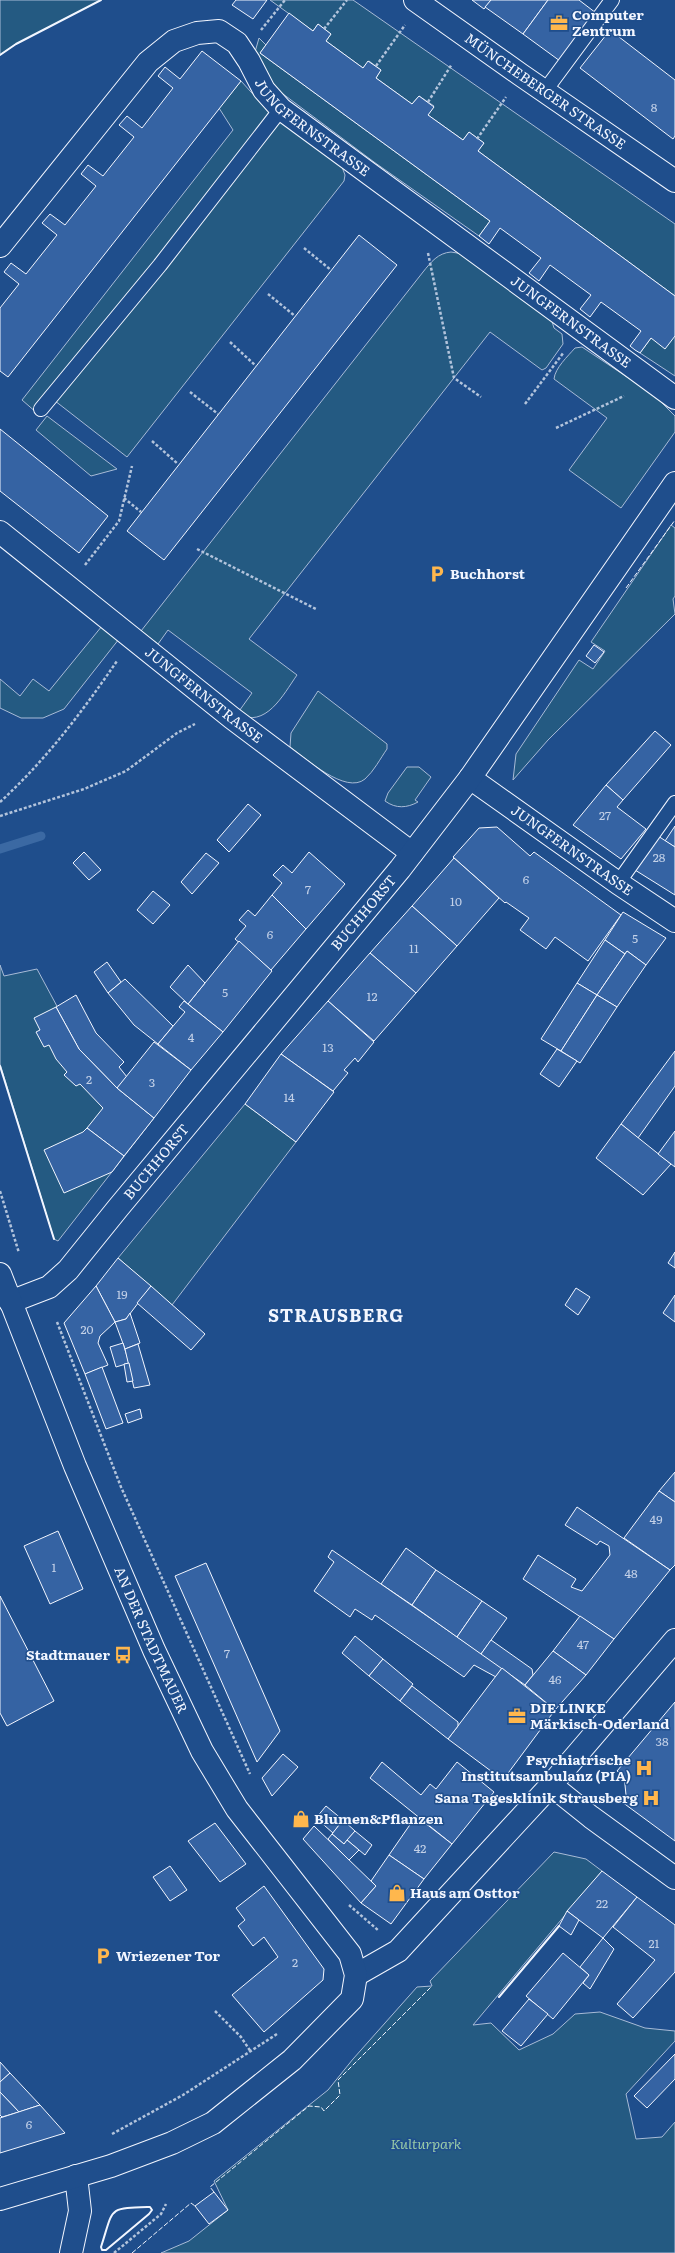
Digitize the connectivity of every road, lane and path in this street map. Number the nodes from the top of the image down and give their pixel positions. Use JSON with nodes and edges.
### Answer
{"nodes":[{"id":1,"x":284,"y":0,"type":"edge"},
{"id":2,"x":347,"y":0,"type":"edge"},
{"id":3,"x":612,"y":0,"type":"edge"},
{"id":4,"x":418,"y":2,"type":"edge"},
{"id":5,"x":280,"y":6,"type":"dead end"},
{"id":6,"x":324,"y":29,"type":"dead end"},
{"id":7,"x":452,"y":64,"type":"dead end"},
{"id":8,"x":376,"y":66,"type":"dead end"},
{"id":9,"x":521,"y":76,"type":"junction"},
{"id":10,"x":544,"y":92,"type":"junction"},
{"id":11,"x":428,"y":102,"type":"dead end"},
{"id":12,"x":281,"y":109,"type":"junction"},
{"id":13,"x":477,"y":139,"type":"dead end"},
{"id":14,"x":675,"y":181,"type":"edge"},
{"id":15,"x":0,"y":246,"type":"edge"},
{"id":16,"x":304,"y":248,"type":"dead end"},
{"id":17,"x":428,"y":253,"type":"dead end"},
{"id":18,"x":331,"y":270,"type":"dead end"},
{"id":19,"x":268,"y":294,"type":"dead end"},
{"id":20,"x":295,"y":316,"type":"dead end"},
{"id":21,"x":581,"y":329,"type":"junction"},
{"id":22,"x":230,"y":342,"type":"dead end"},
{"id":23,"x":256,"y":366,"type":"dead end"},
{"id":24,"x":190,"y":392,"type":"dead end"},
{"id":25,"x":668,"y":393,"type":"edge"},
{"id":26,"x":481,"y":397,"type":"dead end"},
{"id":27,"x":525,"y":404,"type":"dead end"},
{"id":28,"x":42,"y":409,"type":"dead end"},
{"id":29,"x":218,"y":414,"type":"dead end"},
{"id":30,"x":556,"y":428,"type":"dead end"},
{"id":31,"x":152,"y":441,"type":"dead end"},
{"id":32,"x":178,"y":464,"type":"dead end"},
{"id":33,"x":132,"y":466,"type":"dead end"},
{"id":34,"x":675,"y":483,"type":"edge"},
{"id":35,"x":124,"y":498,"type":"junction"},
{"id":36,"x":141,"y":512,"type":"dead end"},
{"id":37,"x":0,"y":532,"type":"edge"},
{"id":38,"x":197,"y":550,"type":"dead end"},
{"id":39,"x":74,"y":592,"type":"junction"},
{"id":40,"x":316,"y":609,"type":"dead end"},
{"id":41,"x":134,"y":640,"type":"junction"},
{"id":42,"x":225,"y":712,"type":"junction"},
{"id":43,"x":470,"y":778,"type":"junction"},
{"id":44,"x":0,"y":802,"type":"edge"},
{"id":45,"x":675,"y":803,"type":"edge"},
{"id":46,"x":0,"y":816,"type":"edge"},
{"id":47,"x":412,"y":853,"type":"junction"},
{"id":48,"x":618,"y":883,"type":"junction"},
{"id":49,"x":675,"y":921,"type":"edge"},
{"id":50,"x":0,"y":1191,"type":"edge"},
{"id":51,"x":20,"y":1254,"type":"dead end"},
{"id":52,"x":0,"y":1274,"type":"edge"},
{"id":53,"x":10,"y":1302,"type":"junction"},
{"id":54,"x":57,"y":1322,"type":"dead end"},
{"id":55,"x":675,"y":1640,"type":"edge"},
{"id":56,"x":251,"y":1775,"type":"dead end"},
{"id":57,"x":550,"y":1785,"type":"junction"},
{"id":58,"x":675,"y":1878,"type":"edge"},
{"id":59,"x":344,"y":1899,"type":"dead end"},
{"id":60,"x":392,"y":1944,"type":"junction"},
{"id":61,"x":356,"y":1974,"type":"junction"},
{"id":62,"x":215,"y":2011,"type":"dead end"},
{"id":63,"x":282,"y":2030,"type":"dead end"},
{"id":64,"x":246,"y":2046,"type":"dead end"},
{"id":65,"x":110,"y":2135,"type":"dead end"},
{"id":66,"x":76,"y":2176,"type":"junction"},
{"id":67,"x":0,"y":2199,"type":"edge"},
{"id":68,"x":166,"y":2204,"type":"dead end"},
{"id":69,"x":72,"y":2253,"type":"edge"},
{"id":70,"x":114,"y":2253,"type":"edge"}],
"edges":[{"from":1,"to":5,"type":"path"},
{"from":2,"to":6,"type":"path"},
{"from":3,"to":10,"type":"lane"},
{"from":4,"to":8,"type":"path"},
{"from":4,"to":9,"type":"street","name":"MÜNCHEBERGER STRASSE"},
{"from":7,"to":11,"type":"path"},
{"from":9,"to":10,"type":"street","name":"MÜNCHEBERGER STRASSE"},
{"from":9,"to":13,"type":"path"},
{"from":10,"to":14,"type":"street","name":"MÜNCHEBERGER STRASSE"},
{"from":12,"to":15,"type":"street","name":"JUNGFERNSTRASSE"},
{"from":12,"to":21,"type":"street","name":"JUNGFERNSTRASSE"},
{"from":12,"to":28,"type":"lane"},
{"from":16,"to":18,"type":"path"},
{"from":17,"to":26,"type":"path"},
{"from":19,"to":20,"type":"path"},
{"from":21,"to":25,"type":"street","name":"JUNGFERNSTRASSE"},
{"from":21,"to":27,"type":"path"},
{"from":22,"to":23,"type":"path"},
{"from":24,"to":29,"type":"path"},
{"from":25,"to":30,"type":"path"},
{"from":31,"to":32,"type":"path"},
{"from":33,"to":35,"type":"path"},
{"from":34,"to":43,"type":"street","name":"BUCHHORST"},
{"from":35,"to":36,"type":"path"},
{"from":35,"to":39,"type":"path"},
{"from":37,"to":39,"type":"street","name":"JUNGFERNSTRASSE"},
{"from":38,"to":40,"type":"path"},
{"from":39,"to":41,"type":"street","name":"JUNGFERNSTRASSE"},
{"from":41,"to":42,"type":"street","name":"JUNGFERNSTRASSE"},
{"from":41,"to":44,"type":"path"},
{"from":42,"to":46,"type":"path"},
{"from":42,"to":47,"type":"street","name":"JUNGFERNSTRASSE"},
{"from":43,"to":47,"type":"street","name":"BUCHHORST"},
{"from":43,"to":48,"type":"street","name":"JUNGFERNSTRASSE"},
{"from":45,"to":48,"type":"lane"},
{"from":47,"to":53,"type":"street","name":"BUCHHORST"},
{"from":48,"to":49,"type":"street","name":"JUNGFERNSTRASSE"},
{"from":50,"to":51,"type":"path"},
{"from":52,"to":53,"type":"street","name":"AN DER STADTMAUER"},
{"from":53,"to":61,"type":"street","name":"AN DER STADTMAUER"},
{"from":54,"to":56,"type":"path"},
{"from":55,"to":57,"type":"street"},
{"from":57,"to":58,"type":"street"},
{"from":57,"to":60,"type":"street"},
{"from":59,"to":60,"type":"path"},
{"from":60,"to":61,"type":"street"},
{"from":61,"to":66,"type":"street"},
{"from":62,"to":64,"type":"path"},
{"from":63,"to":65,"type":"path"},
{"from":66,"to":67,"type":"street"},
{"from":66,"to":69,"type":"street"},
{"from":68,"to":70,"type":"path"}]}
